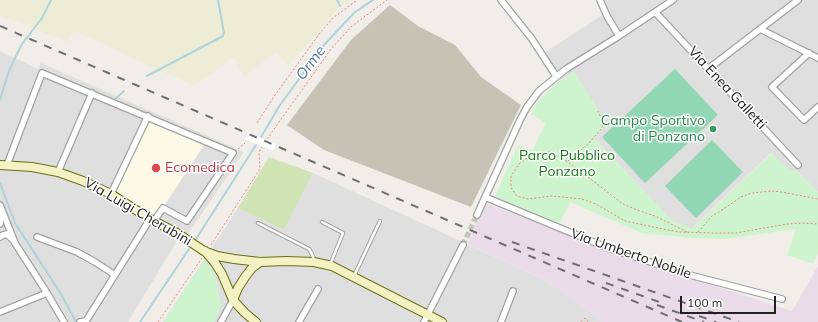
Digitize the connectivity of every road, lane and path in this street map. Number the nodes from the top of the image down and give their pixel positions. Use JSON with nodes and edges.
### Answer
{"nodes":[{"id":1,"x":357,"y":0,"type":"edge"},
{"id":2,"x":387,"y":0,"type":"edge"},
{"id":3,"x":501,"y":0,"type":"edge"},
{"id":4,"x":600,"y":0,"type":"edge"},
{"id":5,"x":673,"y":0,"type":"edge"},
{"id":6,"x":798,"y":0,"type":"edge"},
{"id":7,"x":655,"y":12,"type":"junction"},
{"id":8,"x":760,"y":30,"type":"junction"},
{"id":9,"x":619,"y":36,"type":"junction"},
{"id":10,"x":809,"y":53,"type":"junction"},
{"id":11,"x":818,"y":58,"type":"edge"},
{"id":12,"x":708,"y":69,"type":"junction"},
{"id":13,"x":556,"y":76,"type":"junction"},
{"id":14,"x":92,"y":93,"type":"junction"},
{"id":15,"x":818,"y":107,"type":"edge"},
{"id":16,"x":598,"y":111,"type":"dead end"},
{"id":17,"x":148,"y":116,"type":"junction"},
{"id":18,"x":257,"y":123,"type":"dead end"},
{"id":19,"x":267,"y":139,"type":"dead end"},
{"id":20,"x":245,"y":143,"type":"dead end"},
{"id":21,"x":262,"y":147,"type":"dead end"},
{"id":22,"x":233,"y":153,"type":"junction"},
{"id":23,"x":567,"y":162,"type":"junction"},
{"id":24,"x":4,"y":165,"type":"edge"},
{"id":25,"x":798,"y":165,"type":"dead end"},
{"id":26,"x":58,"y":172,"type":"junction"},
{"id":27,"x":111,"y":194,"type":"junction"},
{"id":28,"x":485,"y":197,"type":"junction"},
{"id":29,"x":818,"y":199,"type":"edge"},
{"id":30,"x":0,"y":205,"type":"edge"},
{"id":31,"x":476,"y":215,"type":"tunnel mouth"},
{"id":32,"x":152,"y":220,"type":"junction"},
{"id":33,"x":380,"y":221,"type":"dead end"},
{"id":34,"x":322,"y":222,"type":"dead end"},
{"id":35,"x":0,"y":224,"type":"edge"},
{"id":36,"x":258,"y":224,"type":"dead end"},
{"id":37,"x":818,"y":224,"type":"edge"},
{"id":38,"x":687,"y":232,"type":"junction"},
{"id":39,"x":697,"y":232,"type":"junction"},
{"id":40,"x":0,"y":236,"type":"edge"},
{"id":41,"x":37,"y":237,"type":"dead end"},
{"id":42,"x":16,"y":243,"type":"junction"},
{"id":43,"x":463,"y":245,"type":"tunnel mouth"},
{"id":44,"x":208,"y":254,"type":"junction"},
{"id":45,"x":260,"y":262,"type":"junction"},
{"id":46,"x":314,"y":262,"type":"junction"},
{"id":47,"x":330,"y":265,"type":"junction"},
{"id":48,"x":115,"y":275,"type":"junction"},
{"id":49,"x":354,"y":276,"type":"junction"},
{"id":50,"x":318,"y":289,"type":"dead end"},
{"id":51,"x":513,"y":291,"type":"dead end"},
{"id":52,"x":47,"y":293,"type":"junction"},
{"id":53,"x":782,"y":299,"type":"dead end"},
{"id":54,"x":233,"y":300,"type":"junction"},
{"id":55,"x":0,"y":312,"type":"edge"},
{"id":56,"x":425,"y":318,"type":"edge"},
{"id":57,"x":64,"y":322,"type":"edge"},
{"id":58,"x":80,"y":322,"type":"edge"},
{"id":59,"x":158,"y":322,"type":"edge"},
{"id":60,"x":220,"y":322,"type":"edge"},
{"id":61,"x":256,"y":322,"type":"edge"},
{"id":62,"x":299,"y":322,"type":"edge"},
{"id":63,"x":442,"y":322,"type":"edge"},
{"id":64,"x":501,"y":322,"type":"edge"},
{"id":65,"x":581,"y":322,"type":"edge"},
{"id":66,"x":589,"y":322,"type":"edge"}],
"edges":[{"from":1,"to":18,"type":"path"},
{"from":2,"to":19,"type":"path"},
{"from":3,"to":13,"type":"street"},
{"from":4,"to":9,"type":"street"},
{"from":5,"to":7,"type":"street"},
{"from":6,"to":8,"type":"street"},
{"from":7,"to":9,"type":"street"},
{"from":7,"to":12,"type":"street","name":"Via Enea Galletti"},
{"from":8,"to":10,"type":"street"},
{"from":8,"to":12,"type":"street"},
{"from":9,"to":13,"type":"street"},
{"from":10,"to":11,"type":"street"},
{"from":10,"to":15,"type":"street"},
{"from":12,"to":25,"type":"street","name":"Via Enea Galletti"},
{"from":13,"to":28,"type":"street"},
{"from":14,"to":17,"type":"street"},
{"from":14,"to":24,"type":"street"},
{"from":14,"to":26,"type":"street"},
{"from":16,"to":23,"type":"path"},
{"from":17,"to":22,"type":"street"},
{"from":17,"to":27,"type":"street"},
{"from":20,"to":22,"type":"path"},
{"from":21,"to":44,"type":"path"},
{"from":22,"to":32,"type":"street"},
{"from":23,"to":38,"type":"path"},
{"from":23,"to":38,"type":"path"},
{"from":24,"to":26,"type":"main road","name":"Via Luigi Cherubini"},
{"from":26,"to":27,"type":"main road","name":"Via Luigi Cherubini"},
{"from":27,"to":32,"type":"main road","name":"Via Luigi Cherubini"},
{"from":28,"to":31,"type":"street"},
{"from":28,"to":53,"type":"street","name":"Via Umberto Nobile"},
{"from":29,"to":39,"type":"path"},
{"from":30,"to":35,"type":"street"},
{"from":30,"to":42,"type":"street"},
{"from":32,"to":44,"type":"main road","name":"Via Luigi Cherubini"},
{"from":32,"to":48,"type":"street"},
{"from":33,"to":49,"type":"lane"},
{"from":34,"to":47,"type":"lane"},
{"from":36,"to":46,"type":"lane"},
{"from":37,"to":39,"type":"path"},
{"from":38,"to":39,"type":"path"},
{"from":40,"to":42,"type":"street"},
{"from":41,"to":48,"type":"street"},
{"from":42,"to":52,"type":"street"},
{"from":43,"to":56,"type":"street"},
{"from":44,"to":45,"type":"main road"},
{"from":44,"to":54,"type":"main road"},
{"from":44,"to":59,"type":"path"},
{"from":45,"to":46,"type":"main road"},
{"from":45,"to":54,"type":"main road"},
{"from":46,"to":47,"type":"main road"},
{"from":47,"to":49,"type":"main road"},
{"from":48,"to":58,"type":"street"},
{"from":49,"to":56,"type":"main road"},
{"from":50,"to":62,"type":"street"},
{"from":51,"to":64,"type":"street"},
{"from":52,"to":55,"type":"street"},
{"from":52,"to":57,"type":"street"},
{"from":54,"to":60,"type":"street"},
{"from":54,"to":61,"type":"main road"},
{"from":56,"to":63,"type":"main road"},
{"from":65,"to":66,"type":"path"}]}
